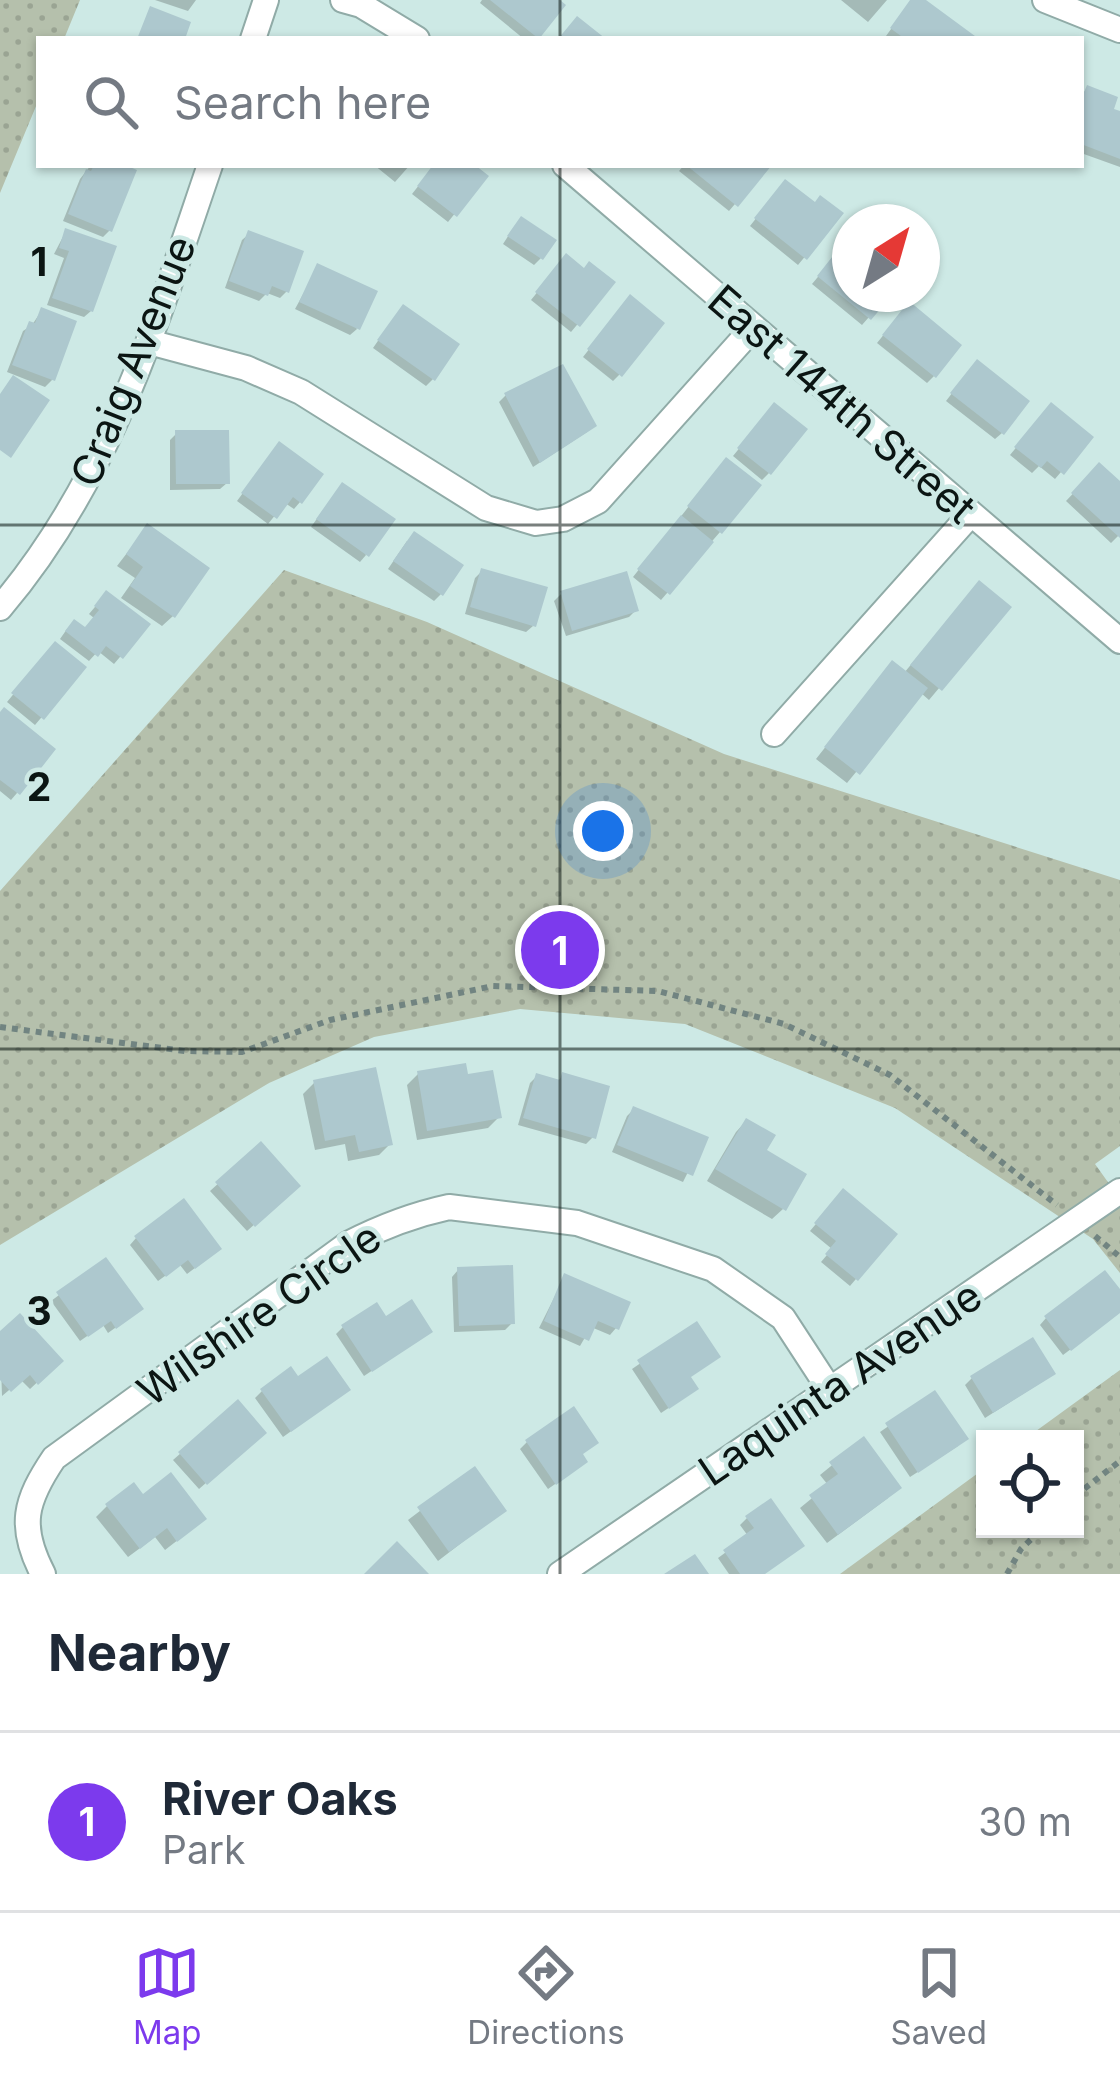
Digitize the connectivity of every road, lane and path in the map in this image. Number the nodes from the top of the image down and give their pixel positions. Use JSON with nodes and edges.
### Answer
{"nodes":[{"id":1,"x":266,"y":0,"type":"edge"},
{"id":2,"x":343,"y":0,"type":"edge"},
{"id":3,"x":1045,"y":0,"type":"edge"},
{"id":4,"x":1120,"y":30,"type":"edge"},
{"id":5,"x":254,"y":36,"type":"edge"},
{"id":6,"x":413,"y":36,"type":"edge"},
{"id":7,"x":209,"y":168,"type":"edge"},
{"id":8,"x":568,"y":168,"type":"edge"},
{"id":9,"x":753,"y":328,"type":"junction"},
{"id":10,"x":149,"y":341,"type":"junction"},
{"id":11,"x":970,"y":515,"type":"junction"},
{"id":12,"x":0,"y":608,"type":"edge"},
{"id":13,"x":1120,"y":641,"type":"edge"},
{"id":14,"x":774,"y":734,"type":"dead end"},
{"id":15,"x":0,"y":1027,"type":"edge"},
{"id":16,"x":1120,"y":1192,"type":"edge"},
{"id":17,"x":1077,"y":1221,"type":"junction"},
{"id":18,"x":1120,"y":1257,"type":"edge"},
{"id":19,"x":830,"y":1390,"type":"junction"},
{"id":20,"x":1120,"y":1461,"type":"edge"},
{"id":21,"x":1084,"y":1489,"type":"edge"},
{"id":22,"x":1033,"y":1538,"type":"edge"},
{"id":23,"x":43,"y":1574,"type":"edge"},
{"id":24,"x":560,"y":1574,"type":"edge"},
{"id":25,"x":1007,"y":1574,"type":"edge"}],
"edges":[{"from":1,"to":5,"type":"street"},
{"from":2,"to":6,"type":"street"},
{"from":3,"to":4,"type":"street"},
{"from":7,"to":10,"type":"street","name":"Craig Avenue"},
{"from":8,"to":9,"type":"street","name":"East 144th Street"},
{"from":9,"to":10,"type":"street"},
{"from":9,"to":11,"type":"street","name":"East 144th Street"},
{"from":10,"to":12,"type":"street","name":"Craig Avenue"},
{"from":11,"to":13,"type":"street","name":"East 144th Street"},
{"from":11,"to":14,"type":"street"},
{"from":15,"to":17,"type":"path"},
{"from":16,"to":17,"type":"street","name":"Laquinta Avenue"},
{"from":17,"to":18,"type":"path"},
{"from":17,"to":19,"type":"street","name":"Laquinta Avenue"},
{"from":19,"to":23,"type":"street","name":"Wilshire Circle"},
{"from":19,"to":24,"type":"street","name":"Laquinta Avenue"},
{"from":20,"to":21,"type":"path"},
{"from":22,"to":25,"type":"path"}]}
